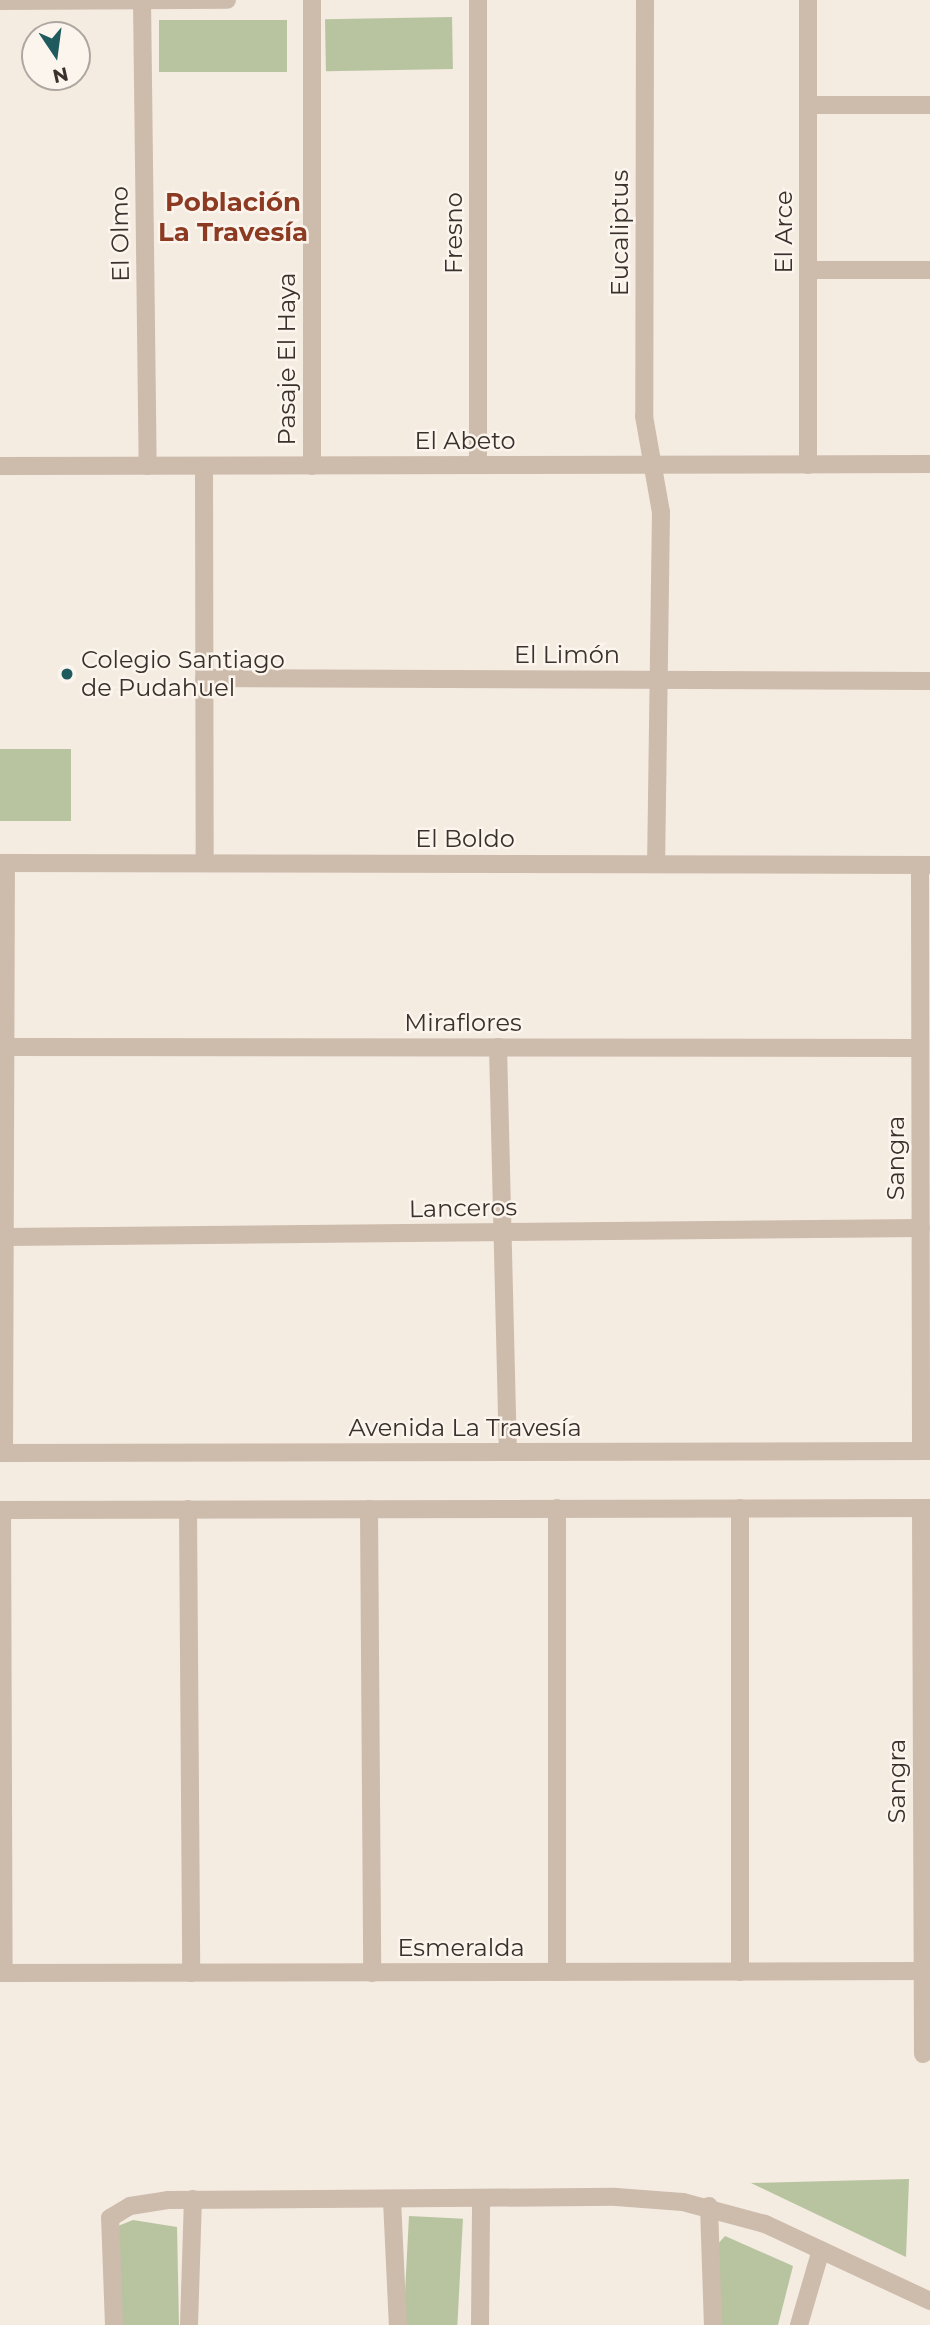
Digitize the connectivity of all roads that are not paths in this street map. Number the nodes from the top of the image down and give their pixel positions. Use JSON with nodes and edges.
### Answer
{"nodes":[{"id":1,"x":142,"y":0,"type":"edge"},
{"id":2,"x":227,"y":0,"type":"edge"},
{"id":3,"x":312,"y":0,"type":"edge"},
{"id":4,"x":478,"y":0,"type":"edge"},
{"id":5,"x":645,"y":0,"type":"edge"},
{"id":6,"x":807,"y":0,"type":"edge"},
{"id":7,"x":0,"y":1,"type":"edge"},
{"id":8,"x":808,"y":105,"type":"junction"},
{"id":9,"x":930,"y":105,"type":"edge"},
{"id":10,"x":808,"y":270,"type":"junction"},
{"id":11,"x":930,"y":270,"type":"edge"},
{"id":12,"x":930,"y":464,"type":"edge"},
{"id":13,"x":478,"y":465,"type":"junction"},
{"id":14,"x":653,"y":465,"type":"junction"},
{"id":15,"x":808,"y":465,"type":"junction"},
{"id":16,"x":148,"y":466,"type":"junction"},
{"id":17,"x":204,"y":466,"type":"junction"},
{"id":18,"x":312,"y":466,"type":"junction"},
{"id":19,"x":0,"y":467,"type":"edge"},
{"id":20,"x":204,"y":678,"type":"junction"},
{"id":21,"x":658,"y":680,"type":"junction"},
{"id":22,"x":930,"y":681,"type":"edge"},
{"id":23,"x":3,"y":863,"type":"edge"},
{"id":24,"x":205,"y":863,"type":"junction"},
{"id":25,"x":656,"y":864,"type":"junction"},
{"id":26,"x":925,"y":864,"type":"edge"},
{"id":27,"x":5,"y":1047,"type":"junction"},
{"id":28,"x":498,"y":1048,"type":"junction"},
{"id":29,"x":920,"y":1048,"type":"junction"},
{"id":30,"x":921,"y":1228,"type":"junction"},
{"id":31,"x":502,"y":1232,"type":"junction"},
{"id":32,"x":5,"y":1237,"type":"junction"},
{"id":33,"x":925,"y":1451,"type":"edge"},
{"id":34,"x":508,"y":1452,"type":"junction"},
{"id":35,"x":2,"y":1453,"type":"edge"},
{"id":36,"x":557,"y":1508,"type":"junction"},
{"id":37,"x":740,"y":1508,"type":"junction"},
{"id":38,"x":925,"y":1508,"type":"edge"},
{"id":39,"x":188,"y":1509,"type":"junction"},
{"id":40,"x":369,"y":1509,"type":"junction"},
{"id":41,"x":1,"y":1510,"type":"edge"},
{"id":42,"x":923,"y":1971,"type":"junction"},
{"id":43,"x":557,"y":1972,"type":"junction"},
{"id":44,"x":740,"y":1972,"type":"junction"},
{"id":45,"x":2,"y":1973,"type":"edge"},
{"id":46,"x":191,"y":1973,"type":"junction"},
{"id":47,"x":372,"y":1973,"type":"junction"},
{"id":48,"x":923,"y":2054,"type":"dead end"},
{"id":49,"x":194,"y":2199,"type":"junction"},
{"id":50,"x":481,"y":2199,"type":"junction"},
{"id":51,"x":392,"y":2200,"type":"junction"},
{"id":52,"x":709,"y":2206,"type":"junction"},
{"id":53,"x":821,"y":2250,"type":"junction"},
{"id":54,"x":930,"y":2301,"type":"edge"},
{"id":55,"x":114,"y":2325,"type":"edge"},
{"id":56,"x":190,"y":2325,"type":"edge"},
{"id":57,"x":398,"y":2325,"type":"edge"},
{"id":58,"x":480,"y":2325,"type":"edge"},
{"id":59,"x":713,"y":2325,"type":"edge"},
{"id":60,"x":799,"y":2325,"type":"edge"}],
"edges":[{"from":1,"to":2,"type":"street"},
{"from":1,"to":7,"type":"street"},
{"from":1,"to":16,"type":"street","name":"El Olmo"},
{"from":3,"to":18,"type":"street","name":"Pasaje El Haya"},
{"from":4,"to":13,"type":"street","name":"Fresno"},
{"from":5,"to":14,"type":"street","name":"Eucaliptus"},
{"from":6,"to":8,"type":"street","name":"El Arce"},
{"from":8,"to":9,"type":"street"},
{"from":8,"to":10,"type":"street","name":"El Arce"},
{"from":10,"to":11,"type":"street"},
{"from":10,"to":15,"type":"street","name":"El Arce"},
{"from":12,"to":15,"type":"street","name":"El Abeto"},
{"from":13,"to":14,"type":"street","name":"El Abeto"},
{"from":13,"to":18,"type":"street","name":"El Abeto"},
{"from":14,"to":15,"type":"street","name":"El Abeto"},
{"from":14,"to":21,"type":"street","name":"Eucaliptus"},
{"from":16,"to":17,"type":"street","name":"El Abeto"},
{"from":16,"to":19,"type":"street","name":"El Abeto"},
{"from":17,"to":18,"type":"street","name":"El Abeto"},
{"from":17,"to":20,"type":"street"},
{"from":20,"to":21,"type":"street","name":"El Limón"},
{"from":20,"to":24,"type":"street"},
{"from":21,"to":22,"type":"street","name":"El Limón"},
{"from":21,"to":25,"type":"street","name":"Eucaliptus"},
{"from":23,"to":24,"type":"street","name":"El Boldo"},
{"from":23,"to":27,"type":"street"},
{"from":24,"to":25,"type":"street","name":"El Boldo"},
{"from":25,"to":26,"type":"street","name":"El Boldo"},
{"from":26,"to":29,"type":"street","name":"Sangra"},
{"from":27,"to":28,"type":"street","name":"Miraflores"},
{"from":27,"to":32,"type":"street"},
{"from":28,"to":29,"type":"street","name":"Miraflores"},
{"from":28,"to":31,"type":"street"},
{"from":29,"to":30,"type":"street","name":"Sangra"},
{"from":30,"to":31,"type":"street","name":"Lanceros"},
{"from":30,"to":33,"type":"street","name":"Sangra"},
{"from":31,"to":32,"type":"street","name":"Lanceros"},
{"from":31,"to":34,"type":"street"},
{"from":32,"to":35,"type":"street"},
{"from":33,"to":34,"type":"street","name":"Avenida La Travesía"},
{"from":34,"to":35,"type":"street","name":"Avenida La Travesía"},
{"from":36,"to":37,"type":"street"},
{"from":36,"to":40,"type":"street"},
{"from":36,"to":43,"type":"street"},
{"from":37,"to":38,"type":"street"},
{"from":37,"to":44,"type":"street"},
{"from":38,"to":42,"type":"street","name":"Sangra"},
{"from":39,"to":40,"type":"street"},
{"from":39,"to":41,"type":"street"},
{"from":39,"to":46,"type":"street"},
{"from":40,"to":47,"type":"street"},
{"from":41,"to":45,"type":"street"},
{"from":42,"to":44,"type":"street","name":"Esmeralda"},
{"from":42,"to":48,"type":"street","name":"Sangra"},
{"from":43,"to":44,"type":"street","name":"Esmeralda"},
{"from":43,"to":47,"type":"street","name":"Esmeralda"},
{"from":45,"to":46,"type":"street","name":"Esmeralda"},
{"from":46,"to":47,"type":"street","name":"Esmeralda"},
{"from":49,"to":51,"type":"street"},
{"from":49,"to":55,"type":"street"},
{"from":49,"to":56,"type":"street"},
{"from":50,"to":51,"type":"street"},
{"from":50,"to":52,"type":"street"},
{"from":50,"to":58,"type":"street"},
{"from":51,"to":57,"type":"street"},
{"from":52,"to":53,"type":"street"},
{"from":52,"to":59,"type":"street"},
{"from":53,"to":54,"type":"street"},
{"from":53,"to":60,"type":"street"}]}
